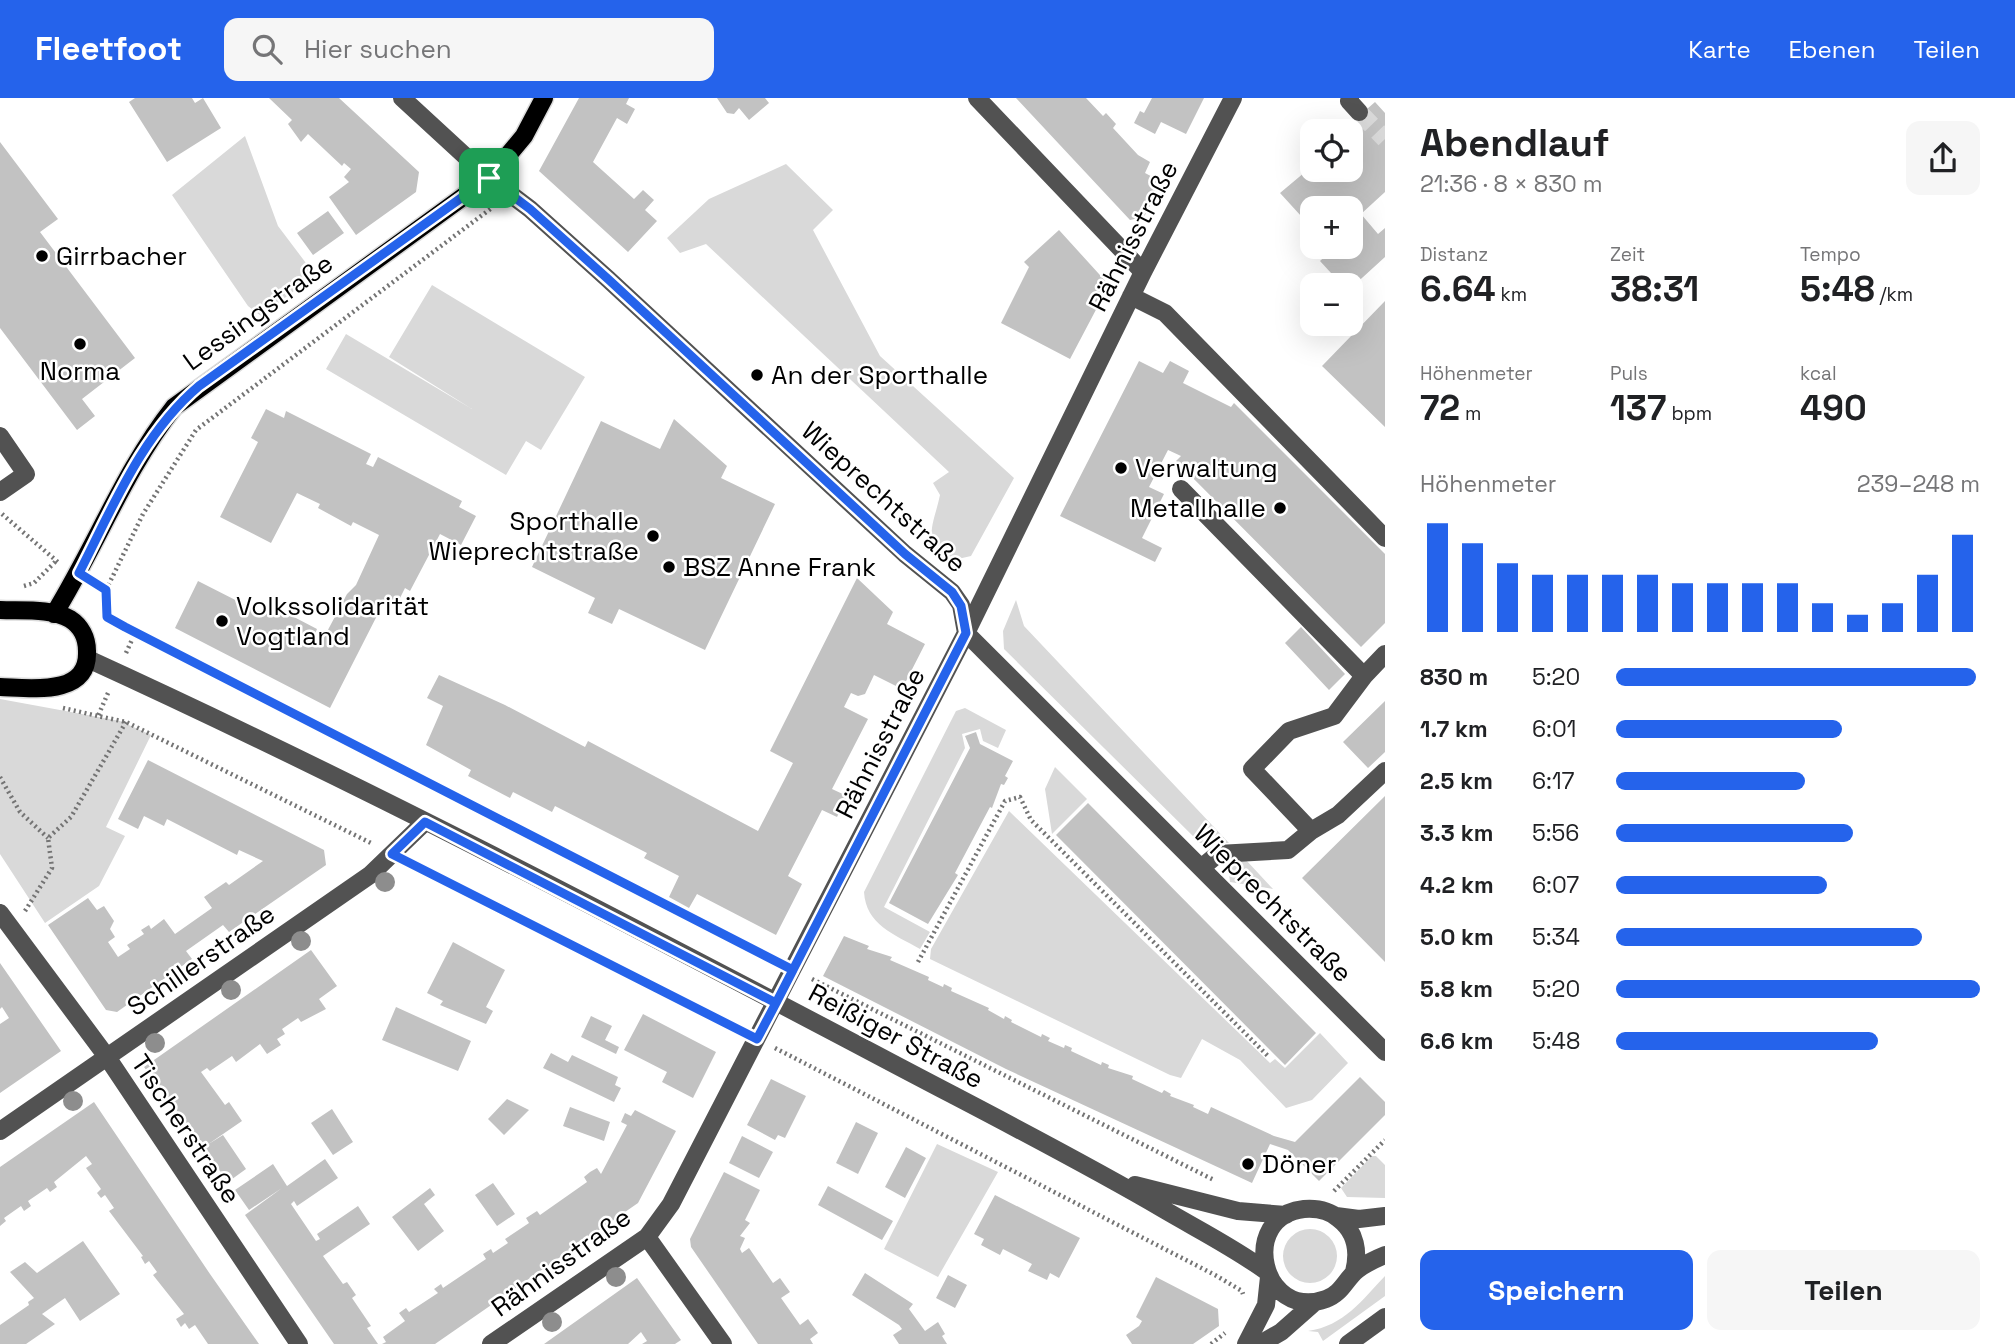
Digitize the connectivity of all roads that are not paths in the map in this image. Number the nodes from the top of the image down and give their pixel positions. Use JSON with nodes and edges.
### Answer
{"nodes":[{"id":1,"x":402,"y":98,"type":"edge"},
{"id":2,"x":544,"y":98,"type":"edge"},
{"id":3,"x":977,"y":98,"type":"edge"},
{"id":4,"x":1233,"y":98,"type":"edge"},
{"id":5,"x":489,"y":178,"type":"junction"},
{"id":6,"x":1143,"y":272,"type":"junction"},
{"id":7,"x":1131,"y":296,"type":"junction"},
{"id":8,"x":0,"y":436,"type":"edge"},
{"id":9,"x":1181,"y":489,"type":"dead end"},
{"id":10,"x":0,"y":492,"type":"edge"},
{"id":11,"x":1385,"y":538,"type":"edge"},
{"id":12,"x":0,"y":610,"type":"edge"},
{"id":13,"x":54,"y":614,"type":"junction"},
{"id":14,"x":966,"y":633,"type":"junction"},
{"id":15,"x":1385,"y":654,"type":"edge"},
{"id":16,"x":88,"y":659,"type":"junction"},
{"id":17,"x":1364,"y":676,"type":"junction"},
{"id":18,"x":0,"y":687,"type":"edge"},
{"id":19,"x":1385,"y":771,"type":"edge"},
{"id":20,"x":425,"y":822,"type":"junction"},
{"id":21,"x":1311,"y":831,"type":"junction"},
{"id":22,"x":1200,"y":868,"type":"junction"},
{"id":23,"x":4,"y":918,"type":"edge"},
{"id":24,"x":776,"y":1003,"type":"junction"},
{"id":25,"x":1385,"y":1052,"type":"edge"},
{"id":26,"x":107,"y":1057,"type":"junction"},
{"id":27,"x":0,"y":1131,"type":"edge"},
{"id":28,"x":1114,"y":1180,"type":"junction"},
{"id":29,"x":1286,"y":1215,"type":"junction"},
{"id":30,"x":1336,"y":1216,"type":"junction"},
{"id":31,"x":1385,"y":1216,"type":"edge"},
{"id":32,"x":647,"y":1237,"type":"junction"},
{"id":33,"x":1385,"y":1255,"type":"edge"},
{"id":34,"x":1354,"y":1272,"type":"junction"},
{"id":35,"x":1267,"y":1274,"type":"junction"},
{"id":36,"x":1315,"y":1302,"type":"junction"},
{"id":37,"x":1385,"y":1317,"type":"edge"},
{"id":38,"x":299,"y":1344,"type":"edge"},
{"id":39,"x":491,"y":1344,"type":"edge"},
{"id":40,"x":723,"y":1344,"type":"edge"},
{"id":41,"x":1246,"y":1344,"type":"edge"},
{"id":42,"x":1260,"y":1344,"type":"edge"},
{"id":43,"x":1348,"y":1344,"type":"edge"}],
"edges":[{"from":1,"to":5,"type":"street","name":"Wieprechtstraße"},
{"from":2,"to":5,"type":"main road","name":"Lessingstraße"},
{"from":3,"to":6,"type":"street"},
{"from":4,"to":6,"type":"street","name":"Rähnisstraße"},
{"from":5,"to":13,"type":"main road","name":"Lessingstraße"},
{"from":5,"to":14,"type":"street","name":"Wieprechtstraße"},
{"from":6,"to":7,"type":"street","name":"Rähnisstraße"},
{"from":7,"to":11,"type":"street"},
{"from":7,"to":14,"type":"street","name":"Rähnisstraße"},
{"from":8,"to":10,"type":"street"},
{"from":9,"to":17,"type":"street"},
{"from":12,"to":13,"type":"main road"},
{"from":13,"to":16,"type":"main road"},
{"from":14,"to":22,"type":"street","name":"Wieprechtstraße"},
{"from":14,"to":24,"type":"street","name":"Rähnisstraße"},
{"from":15,"to":17,"type":"street"},
{"from":16,"to":18,"type":"main road"},
{"from":16,"to":20,"type":"street","name":"Reißiger Straße"},
{"from":17,"to":21,"type":"street"},
{"from":19,"to":21,"type":"street"},
{"from":20,"to":24,"type":"street","name":"Reißiger Straße"},
{"from":20,"to":26,"type":"street","name":"Schillerstraße"},
{"from":21,"to":22,"type":"street"},
{"from":22,"to":25,"type":"street","name":"Wieprechtstraße"},
{"from":23,"to":26,"type":"street","name":"Tischerstraße"},
{"from":24,"to":28,"type":"street","name":"Reißiger Straße"},
{"from":24,"to":32,"type":"street","name":"Rähnisstraße"},
{"from":26,"to":27,"type":"street","name":"Schillerstraße"},
{"from":26,"to":38,"type":"street","name":"Tischerstraße"},
{"from":28,"to":29,"type":"street","name":"Reißiger Straße"},
{"from":28,"to":35,"type":"street","name":"Reißiger Straße"},
{"from":29,"to":30,"type":"street","name":"Reißiger Straße"},
{"from":29,"to":35,"type":"street"},
{"from":30,"to":31,"type":"street","name":"Reißiger Straße"},
{"from":30,"to":34,"type":"street"},
{"from":32,"to":39,"type":"street","name":"Rähnisstraße"},
{"from":32,"to":40,"type":"street"},
{"from":33,"to":34,"type":"street"},
{"from":34,"to":36,"type":"street"},
{"from":35,"to":36,"type":"street","name":"Reißiger Straße"},
{"from":35,"to":41,"type":"street"},
{"from":36,"to":42,"type":"street"},
{"from":37,"to":43,"type":"street"}]}
